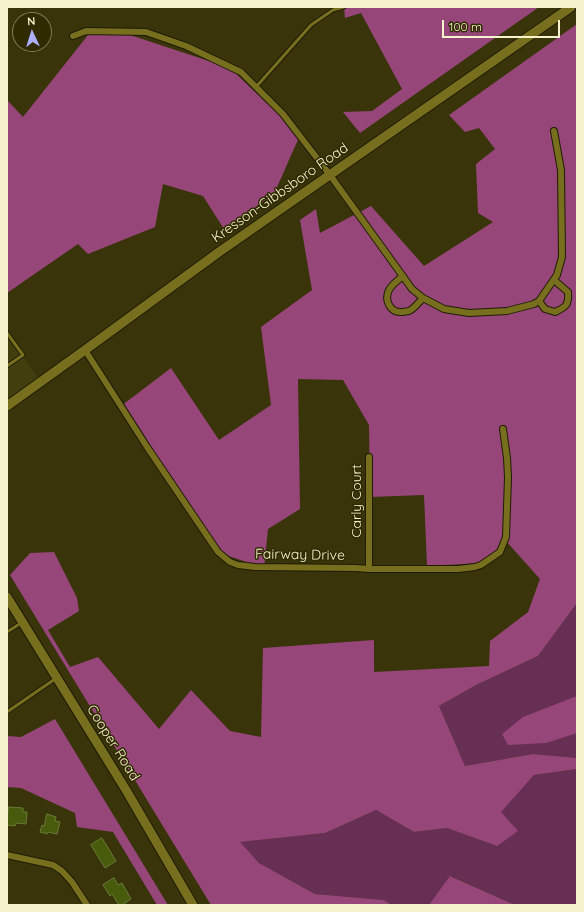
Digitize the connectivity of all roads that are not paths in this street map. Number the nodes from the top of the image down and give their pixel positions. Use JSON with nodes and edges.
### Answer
{"nodes":[{"id":1,"x":344,"y":7,"type":"edge"},
{"id":2,"x":571,"y":7,"type":"edge"},
{"id":3,"x":73,"y":36,"type":"dead end"},
{"id":4,"x":256,"y":87,"type":"junction"},
{"id":5,"x":554,"y":131,"type":"dead end"},
{"id":6,"x":330,"y":175,"type":"junction"},
{"id":7,"x":403,"y":276,"type":"junction"},
{"id":8,"x":554,"y":280,"type":"junction"},
{"id":9,"x":423,"y":298,"type":"junction"},
{"id":10,"x":539,"y":301,"type":"junction"},
{"id":11,"x":7,"y":333,"type":"edge"},
{"id":12,"x":85,"y":350,"type":"junction"},
{"id":13,"x":7,"y":366,"type":"edge"},
{"id":14,"x":7,"y":406,"type":"edge"},
{"id":15,"x":503,"y":429,"type":"dead end"},
{"id":16,"x":369,"y":457,"type":"dead end"},
{"id":17,"x":369,"y":569,"type":"junction"},
{"id":18,"x":7,"y":597,"type":"edge"},
{"id":19,"x":22,"y":622,"type":"junction"},
{"id":20,"x":7,"y":632,"type":"edge"},
{"id":21,"x":56,"y":678,"type":"junction"},
{"id":22,"x":7,"y":712,"type":"edge"},
{"id":23,"x":7,"y":855,"type":"edge"},
{"id":24,"x":87,"y":905,"type":"edge"},
{"id":25,"x":194,"y":905,"type":"edge"}],
"edges":[{"from":1,"to":4,"type":"lane"},
{"from":2,"to":6,"type":"street","name":"Kresson-Gibbsboro Road"},
{"from":3,"to":4,"type":"street"},
{"from":4,"to":6,"type":"street"},
{"from":5,"to":8,"type":"street"},
{"from":6,"to":7,"type":"street"},
{"from":6,"to":12,"type":"street","name":"Kresson-Gibbsboro Road"},
{"from":7,"to":9,"type":"street"},
{"from":7,"to":9,"type":"street"},
{"from":8,"to":10,"type":"street"},
{"from":8,"to":10,"type":"street"},
{"from":9,"to":10,"type":"street"},
{"from":11,"to":13,"type":"lane"},
{"from":12,"to":14,"type":"street","name":"Kresson-Gibbsboro Road"},
{"from":12,"to":17,"type":"street","name":"Fairway Drive"},
{"from":15,"to":17,"type":"street","name":"Fairway Drive"},
{"from":16,"to":17,"type":"street","name":"Carly Court"},
{"from":18,"to":19,"type":"street","name":"Cooper Road"},
{"from":19,"to":20,"type":"lane"},
{"from":19,"to":21,"type":"street","name":"Cooper Road"},
{"from":21,"to":22,"type":"lane"},
{"from":21,"to":25,"type":"street","name":"Cooper Road"},
{"from":23,"to":24,"type":"street"}]}
